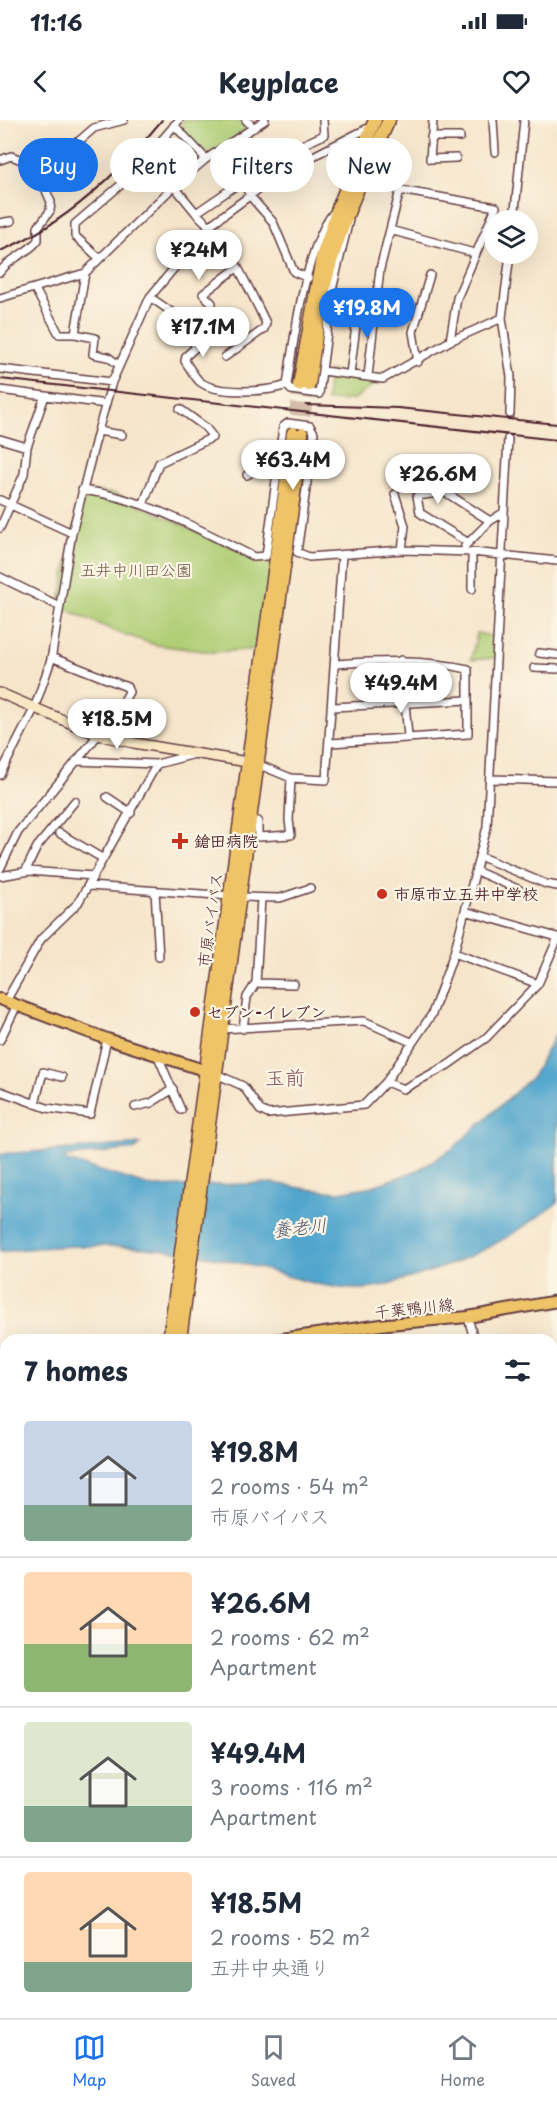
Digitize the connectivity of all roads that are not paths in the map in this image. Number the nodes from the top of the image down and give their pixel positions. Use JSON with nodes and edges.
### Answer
{"nodes":[{"id":1,"x":124,"y":120,"type":"edge"},
{"id":2,"x":246,"y":120,"type":"edge"},
{"id":3,"x":265,"y":120,"type":"edge"},
{"id":4,"x":323,"y":120,"type":"edge"},
{"id":5,"x":388,"y":120,"type":"edge"},
{"id":6,"x":433,"y":120,"type":"edge"},
{"id":7,"x":493,"y":120,"type":"edge"},
{"id":8,"x":523,"y":120,"type":"edge"},
{"id":9,"x":176,"y":123,"type":"edge"},
{"id":10,"x":374,"y":123,"type":"edge"},
{"id":11,"x":254,"y":128,"type":"junction"},
{"id":12,"x":432,"y":137,"type":"junction"},
{"id":13,"x":460,"y":137,"type":"dead end"},
{"id":14,"x":82,"y":138,"type":"edge"},
{"id":15,"x":380,"y":138,"type":"edge"},
{"id":16,"x":314,"y":140,"type":"edge"},
{"id":17,"x":495,"y":152,"type":"dead end"},
{"id":18,"x":18,"y":159,"type":"edge"},
{"id":19,"x":206,"y":159,"type":"junction"},
{"id":20,"x":456,"y":159,"type":"dead end"},
{"id":21,"x":0,"y":160,"type":"edge"},
{"id":22,"x":198,"y":166,"type":"edge"},
{"id":23,"x":49,"y":192,"type":"edge"},
{"id":24,"x":168,"y":192,"type":"edge"},
{"id":25,"x":179,"y":192,"type":"edge"},
{"id":26,"x":227,"y":192,"type":"edge"},
{"id":27,"x":248,"y":192,"type":"edge"},
{"id":28,"x":353,"y":192,"type":"edge"},
{"id":29,"x":400,"y":192,"type":"edge"},
{"id":30,"x":411,"y":192,"type":"edge"},
{"id":31,"x":250,"y":196,"type":"junction"},
{"id":32,"x":344,"y":207,"type":"junction"},
{"id":33,"x":515,"y":210,"type":"edge"},
{"id":34,"x":196,"y":213,"type":"junction"},
{"id":35,"x":11,"y":221,"type":"dead end"},
{"id":36,"x":0,"y":223,"type":"edge"},
{"id":37,"x":210,"y":225,"type":"junction"},
{"id":38,"x":390,"y":230,"type":"junction"},
{"id":39,"x":474,"y":253,"type":"junction"},
{"id":40,"x":98,"y":257,"type":"junction"},
{"id":41,"x":509,"y":264,"type":"edge"},
{"id":42,"x":238,"y":267,"type":"junction"},
{"id":43,"x":0,"y":272,"type":"edge"},
{"id":44,"x":85,"y":273,"type":"junction"},
{"id":45,"x":429,"y":275,"type":"dead end"},
{"id":46,"x":308,"y":278,"type":"junction"},
{"id":47,"x":35,"y":289,"type":"junction"},
{"id":48,"x":377,"y":296,"type":"junction"},
{"id":49,"x":150,"y":297,"type":"junction"},
{"id":50,"x":0,"y":298,"type":"edge"},
{"id":51,"x":212,"y":303,"type":"dead end"},
{"id":52,"x":502,"y":318,"type":"junction"},
{"id":53,"x":75,"y":334,"type":"junction"},
{"id":54,"x":450,"y":341,"type":"junction"},
{"id":55,"x":225,"y":357,"type":"dead end"},
{"id":56,"x":418,"y":362,"type":"junction"},
{"id":57,"x":119,"y":365,"type":"junction"},
{"id":58,"x":0,"y":369,"type":"edge"},
{"id":59,"x":323,"y":371,"type":"junction"},
{"id":60,"x":350,"y":374,"type":"junction"},
{"id":61,"x":368,"y":376,"type":"junction"},
{"id":62,"x":112,"y":382,"type":"junction"},
{"id":63,"x":298,"y":385,"type":"junction"},
{"id":64,"x":0,"y":390,"type":"edge"},
{"id":65,"x":45,"y":396,"type":"junction"},
{"id":66,"x":106,"y":404,"type":"junction"},
{"id":67,"x":180,"y":409,"type":"dead end"},
{"id":68,"x":510,"y":414,"type":"dead end"},
{"id":69,"x":98,"y":430,"type":"junction"},
{"id":70,"x":298,"y":434,"type":"tunnel mouth"},
{"id":71,"x":122,"y":435,"type":"dead end"},
{"id":72,"x":0,"y":439,"type":"edge"},
{"id":73,"x":508,"y":439,"type":"dead end"},
{"id":74,"x":27,"y":447,"type":"junction"},
{"id":75,"x":277,"y":463,"type":"junction"},
{"id":76,"x":247,"y":475,"type":"dead end"},
{"id":77,"x":82,"y":490,"type":"junction"},
{"id":78,"x":395,"y":494,"type":"dead end"},
{"id":79,"x":0,"y":500,"type":"edge"},
{"id":80,"x":144,"y":505,"type":"junction"},
{"id":81,"x":12,"y":506,"type":"junction"},
{"id":82,"x":503,"y":513,"type":"junction"},
{"id":83,"x":490,"y":521,"type":"junction"},
{"id":84,"x":0,"y":528,"type":"edge"},
{"id":85,"x":72,"y":533,"type":"junction"},
{"id":86,"x":466,"y":542,"type":"junction"},
{"id":87,"x":402,"y":550,"type":"junction"},
{"id":88,"x":463,"y":551,"type":"junction"},
{"id":89,"x":472,"y":552,"type":"junction"},
{"id":90,"x":342,"y":555,"type":"junction"},
{"id":91,"x":502,"y":557,"type":"junction"},
{"id":92,"x":557,"y":562,"type":"edge"},
{"id":93,"x":0,"y":577,"type":"edge"},
{"id":94,"x":472,"y":589,"type":"dead end"},
{"id":95,"x":59,"y":606,"type":"junction"},
{"id":96,"x":539,"y":653,"type":"dead end"},
{"id":97,"x":557,"y":654,"type":"edge"},
{"id":98,"x":51,"y":657,"type":"junction"},
{"id":99,"x":401,"y":660,"type":"junction"},
{"id":100,"x":336,"y":664,"type":"junction"},
{"id":101,"x":534,"y":668,"type":"dead end"},
{"id":102,"x":557,"y":669,"type":"edge"},
{"id":103,"x":0,"y":693,"type":"edge"},
{"id":104,"x":468,"y":700,"type":"junction"},
{"id":105,"x":405,"y":702,"type":"junction"},
{"id":106,"x":333,"y":707,"type":"junction"},
{"id":107,"x":34,"y":709,"type":"junction"},
{"id":108,"x":98,"y":735,"type":"junction"},
{"id":109,"x":408,"y":736,"type":"junction"},
{"id":110,"x":330,"y":743,"type":"junction"},
{"id":111,"x":196,"y":753,"type":"junction"},
{"id":112,"x":76,"y":761,"type":"junction"},
{"id":113,"x":252,"y":763,"type":"junction"},
{"id":114,"x":157,"y":764,"type":"junction"},
{"id":115,"x":0,"y":775,"type":"edge"},
{"id":116,"x":291,"y":778,"type":"junction"},
{"id":117,"x":491,"y":779,"type":"junction"},
{"id":118,"x":557,"y":781,"type":"edge"},
{"id":119,"x":107,"y":797,"type":"dead end"},
{"id":120,"x":75,"y":801,"type":"dead end"},
{"id":121,"x":131,"y":813,"type":"junction"},
{"id":122,"x":258,"y":821,"type":"dead end"},
{"id":123,"x":59,"y":833,"type":"dead end"},
{"id":124,"x":479,"y":856,"type":"junction"},
{"id":125,"x":102,"y":858,"type":"junction"},
{"id":126,"x":0,"y":869,"type":"edge"},
{"id":127,"x":476,"y":871,"type":"junction"},
{"id":128,"x":25,"y":872,"type":"junction"},
{"id":129,"x":0,"y":876,"type":"edge"},
{"id":130,"x":93,"y":876,"type":"junction"},
{"id":131,"x":89,"y":886,"type":"junction"},
{"id":132,"x":557,"y":886,"type":"edge"},
{"id":133,"x":310,"y":888,"type":"dead end"},
{"id":134,"x":520,"y":890,"type":"dead end"},
{"id":135,"x":155,"y":891,"type":"junction"},
{"id":136,"x":235,"y":896,"type":"junction"},
{"id":137,"x":261,"y":898,"type":"junction"},
{"id":138,"x":465,"y":911,"type":"junction"},
{"id":139,"x":557,"y":938,"type":"edge"},
{"id":140,"x":454,"y":953,"type":"junction"},
{"id":141,"x":159,"y":957,"type":"dead end"},
{"id":142,"x":256,"y":983,"type":"junction"},
{"id":143,"x":294,"y":984,"type":"dead end"},
{"id":144,"x":538,"y":984,"type":"junction"},
{"id":145,"x":8,"y":1002,"type":"edge"},
{"id":146,"x":221,"y":1029,"type":"junction"},
{"id":147,"x":243,"y":1029,"type":"junction"},
{"id":148,"x":107,"y":1039,"type":"junction"},
{"id":149,"x":0,"y":1040,"type":"edge"},
{"id":150,"x":411,"y":1042,"type":"junction"},
{"id":151,"x":157,"y":1054,"type":"junction"},
{"id":152,"x":211,"y":1072,"type":"junction"},
{"id":153,"x":62,"y":1077,"type":"dead end"},
{"id":154,"x":386,"y":1082,"type":"junction"},
{"id":155,"x":173,"y":1089,"type":"junction"},
{"id":156,"x":0,"y":1091,"type":"edge"},
{"id":157,"x":35,"y":1104,"type":"junction"},
{"id":158,"x":135,"y":1107,"type":"dead end"},
{"id":159,"x":181,"y":1110,"type":"dead end"},
{"id":160,"x":205,"y":1118,"type":"junction"},
{"id":161,"x":557,"y":1301,"type":"edge"},
{"id":162,"x":468,"y":1317,"type":"junction"},
{"id":163,"x":170,"y":1334,"type":"edge"},
{"id":164,"x":181,"y":1334,"type":"edge"},
{"id":165,"x":324,"y":1334,"type":"edge"},
{"id":166,"x":472,"y":1334,"type":"edge"}],
"edges":[{"from":1,"to":14,"type":"street"},
{"from":2,"to":11,"type":"street"},
{"from":3,"to":11,"type":"street"},
{"from":4,"to":16,"type":"street"},
{"from":5,"to":15,"type":"highway"},
{"from":6,"to":12,"type":"street"},
{"from":7,"to":17,"type":"street"},
{"from":8,"to":33,"type":"street"},
{"from":9,"to":19,"type":"street"},
{"from":9,"to":40,"type":"street"},
{"from":10,"to":31,"type":"street"},
{"from":10,"to":32,"type":"highway"},
{"from":11,"to":19,"type":"street"},
{"from":12,"to":13,"type":"street"},
{"from":12,"to":20,"type":"street"},
{"from":18,"to":21,"type":"street"},
{"from":19,"to":22,"type":"street"},
{"from":23,"to":43,"type":"street"},
{"from":24,"to":40,"type":"street"},
{"from":25,"to":34,"type":"street"},
{"from":26,"to":34,"type":"street"},
{"from":27,"to":31,"type":"street"},
{"from":28,"to":32,"type":"highway"},
{"from":29,"to":38,"type":"street"},
{"from":30,"to":39,"type":"street"},
{"from":31,"to":37,"type":"street"},
{"from":31,"to":46,"type":"street"},
{"from":32,"to":46,"type":"street"},
{"from":32,"to":59,"type":"street"},
{"from":32,"to":63,"type":"highway"},
{"from":34,"to":37,"type":"street"},
{"from":35,"to":36,"type":"street"},
{"from":37,"to":42,"type":"street"},
{"from":37,"to":49,"type":"street"},
{"from":38,"to":39,"type":"street"},
{"from":38,"to":48,"type":"street"},
{"from":39,"to":54,"type":"street"},
{"from":40,"to":44,"type":"street"},
{"from":41,"to":52,"type":"street"},
{"from":42,"to":51,"type":"street"},
{"from":42,"to":55,"type":"street"},
{"from":44,"to":47,"type":"street"},
{"from":44,"to":53,"type":"street"},
{"from":45,"to":56,"type":"street"},
{"from":46,"to":63,"type":"street"},
{"from":47,"to":50,"type":"street"},
{"from":47,"to":53,"type":"street"},
{"from":48,"to":60,"type":"street"},
{"from":48,"to":61,"type":"street"},
{"from":49,"to":57,"type":"street"},
{"from":49,"to":63,"type":"street"},
{"from":52,"to":54,"type":"street"},
{"from":52,"to":68,"type":"street"},
{"from":53,"to":57,"type":"street"},
{"from":54,"to":56,"type":"street"},
{"from":56,"to":61,"type":"street"},
{"from":57,"to":62,"type":"street"},
{"from":58,"to":62,"type":"street"},
{"from":59,"to":60,"type":"street"},
{"from":59,"to":63,"type":"street"},
{"from":60,"to":61,"type":"street"},
{"from":62,"to":66,"type":"street"},
{"from":64,"to":65,"type":"street"},
{"from":65,"to":66,"type":"street"},
{"from":65,"to":74,"type":"street"},
{"from":66,"to":69,"type":"street"},
{"from":67,"to":80,"type":"street"},
{"from":69,"to":71,"type":"street"},
{"from":69,"to":77,"type":"street"},
{"from":70,"to":113,"type":"highway","name":"市原バイパス"},
{"from":72,"to":74,"type":"street"},
{"from":73,"to":82,"type":"street"},
{"from":74,"to":81,"type":"street"},
{"from":75,"to":76,"type":"street"},
{"from":75,"to":80,"type":"street"},
{"from":75,"to":90,"type":"street"},
{"from":77,"to":80,"type":"street"},
{"from":77,"to":85,"type":"street"},
{"from":78,"to":87,"type":"street"},
{"from":79,"to":81,"type":"street"},
{"from":81,"to":84,"type":"street"},
{"from":81,"to":85,"type":"street"},
{"from":82,"to":83,"type":"street"},
{"from":82,"to":91,"type":"street"},
{"from":83,"to":86,"type":"street"},
{"from":83,"to":86,"type":"street"},
{"from":85,"to":95,"type":"street"},
{"from":86,"to":88,"type":"street"},
{"from":87,"to":88,"type":"street"},
{"from":87,"to":90,"type":"street"},
{"from":88,"to":89,"type":"street"},
{"from":89,"to":91,"type":"street"},
{"from":89,"to":94,"type":"street"},
{"from":90,"to":100,"type":"street"},
{"from":91,"to":92,"type":"street"},
{"from":91,"to":117,"type":"street"},
{"from":93,"to":95,"type":"street"},
{"from":95,"to":98,"type":"street"},
{"from":96,"to":97,"type":"street"},
{"from":98,"to":107,"type":"street"},
{"from":98,"to":108,"type":"street"},
{"from":99,"to":100,"type":"street"},
{"from":99,"to":104,"type":"street"},
{"from":99,"to":105,"type":"street"},
{"from":100,"to":106,"type":"street"},
{"from":101,"to":102,"type":"street"},
{"from":103,"to":107,"type":"street"},
{"from":104,"to":105,"type":"street"},
{"from":104,"to":109,"type":"street"},
{"from":105,"to":106,"type":"street"},
{"from":105,"to":109,"type":"street"},
{"from":106,"to":110,"type":"street"},
{"from":107,"to":108,"type":"street"},
{"from":107,"to":115,"type":"street"},
{"from":108,"to":111,"type":"street"},
{"from":108,"to":112,"type":"street"},
{"from":109,"to":110,"type":"street"},
{"from":110,"to":116,"type":"street"},
{"from":111,"to":113,"type":"street"},
{"from":111,"to":114,"type":"street"},
{"from":112,"to":114,"type":"street"},
{"from":112,"to":126,"type":"street"},
{"from":113,"to":116,"type":"street"},
{"from":113,"to":136,"type":"highway","name":"市原バイパス"},
{"from":114,"to":121,"type":"street"},
{"from":116,"to":122,"type":"street"},
{"from":117,"to":118,"type":"street"},
{"from":117,"to":124,"type":"street"},
{"from":119,"to":121,"type":"street"},
{"from":120,"to":128,"type":"street"},
{"from":121,"to":125,"type":"street"},
{"from":123,"to":125,"type":"street"},
{"from":124,"to":127,"type":"street"},
{"from":124,"to":132,"type":"street"},
{"from":125,"to":130,"type":"street"},
{"from":127,"to":134,"type":"street"},
{"from":127,"to":138,"type":"street"},
{"from":128,"to":129,"type":"street"},
{"from":128,"to":130,"type":"street"},
{"from":130,"to":131,"type":"street"},
{"from":131,"to":135,"type":"street"},
{"from":131,"to":145,"type":"street"},
{"from":133,"to":137,"type":"street"},
{"from":135,"to":136,"type":"street"},
{"from":135,"to":141,"type":"street"},
{"from":136,"to":137,"type":"street"},
{"from":136,"to":146,"type":"highway","name":"市原バイパス"},
{"from":136,"to":152,"type":"highway","name":"市原バイパス"},
{"from":137,"to":142,"type":"street"},
{"from":138,"to":139,"type":"street"},
{"from":138,"to":140,"type":"street"},
{"from":139,"to":144,"type":"street"},
{"from":140,"to":144,"type":"street"},
{"from":140,"to":150,"type":"street"},
{"from":142,"to":143,"type":"street"},
{"from":142,"to":147,"type":"street"},
{"from":144,"to":154,"type":"street"},
{"from":145,"to":148,"type":"main road"},
{"from":145,"to":149,"type":"street"},
{"from":146,"to":147,"type":"street"},
{"from":146,"to":152,"type":"highway","name":"市原バイパス"},
{"from":147,"to":150,"type":"street"},
{"from":148,"to":151,"type":"main road"},
{"from":148,"to":157,"type":"street"},
{"from":150,"to":154,"type":"street"},
{"from":151,"to":152,"type":"main road"},
{"from":151,"to":155,"type":"street"},
{"from":152,"to":154,"type":"street"},
{"from":152,"to":160,"type":"highway","name":"市原バイパス"},
{"from":153,"to":157,"type":"street"},
{"from":155,"to":158,"type":"street"},
{"from":155,"to":159,"type":"street"},
{"from":156,"to":157,"type":"street"},
{"from":160,"to":163,"type":"highway","name":"市原バイパス"},
{"from":160,"to":164,"type":"highway","name":"市原バイパス"},
{"from":161,"to":162,"type":"main road","name":"千葉鴨川線"},
{"from":162,"to":165,"type":"main road","name":"千葉鴨川線"},
{"from":162,"to":166,"type":"street"}]}
